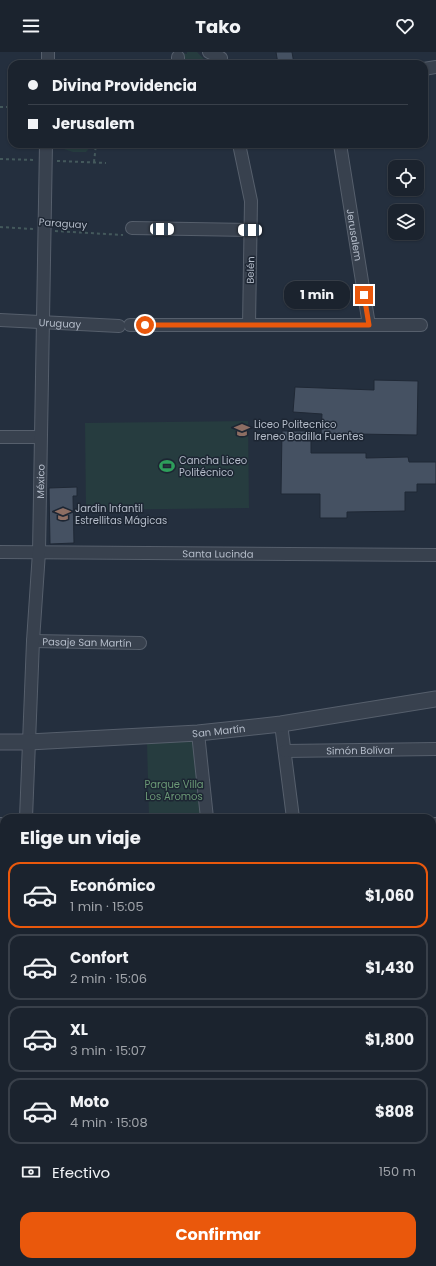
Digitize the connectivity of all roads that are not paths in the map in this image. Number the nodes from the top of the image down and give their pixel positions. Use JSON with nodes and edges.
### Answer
{"nodes":[{"id":1,"x":209,"y":52,"type":"edge"},
{"id":2,"x":221,"y":58,"type":"edge"},
{"id":3,"x":46,"y":148,"type":"edge"},
{"id":4,"x":240,"y":148,"type":"edge"},
{"id":5,"x":341,"y":148,"type":"edge"},
{"id":6,"x":250,"y":230,"type":"junction"},
{"id":7,"x":129,"y":232,"type":"road end"},
{"id":8,"x":0,"y":320,"type":"edge"},
{"id":9,"x":42,"y":323,"type":"junction"},
{"id":10,"x":249,"y":325,"type":"junction"},
{"id":11,"x":369,"y":325,"type":"junction"},
{"id":12,"x":421,"y":325,"type":"dead end"},
{"id":13,"x":0,"y":437,"type":"edge"},
{"id":14,"x":40,"y":437,"type":"junction"},
{"id":15,"x":0,"y":552,"type":"edge"},
{"id":16,"x":38,"y":552,"type":"junction"},
{"id":17,"x":436,"y":556,"type":"edge"},
{"id":18,"x":33,"y":641,"type":"junction"},
{"id":19,"x":140,"y":643,"type":"dead end"},
{"id":20,"x":436,"y":699,"type":"edge"},
{"id":21,"x":281,"y":724,"type":"junction"},
{"id":22,"x":198,"y":733,"type":"junction"},
{"id":23,"x":0,"y":742,"type":"edge"},
{"id":24,"x":29,"y":742,"type":"junction"},
{"id":25,"x":436,"y":749,"type":"edge"},
{"id":26,"x":285,"y":751,"type":"junction"},
{"id":27,"x":26,"y":814,"type":"edge"},
{"id":28,"x":208,"y":814,"type":"edge"},
{"id":29,"x":293,"y":814,"type":"edge"}],
"edges":[{"from":1,"to":2,"type":"street"},
{"from":3,"to":9,"type":"street","name":"México"},
{"from":4,"to":6,"type":"street","name":"Belén"},
{"from":5,"to":11,"type":"street","name":"Jerusalem"},
{"from":6,"to":7,"type":"street"},
{"from":6,"to":10,"type":"street","name":"Belén"},
{"from":8,"to":9,"type":"street","name":"Uruguay"},
{"from":9,"to":10,"type":"street","name":"Uruguay"},
{"from":9,"to":14,"type":"street","name":"México"},
{"from":10,"to":11,"type":"street","name":"Uruguay"},
{"from":11,"to":12,"type":"street","name":"Uruguay"},
{"from":13,"to":14,"type":"street"},
{"from":14,"to":16,"type":"street","name":"México"},
{"from":15,"to":16,"type":"street","name":"Santa Lucinda"},
{"from":16,"to":17,"type":"street","name":"Santa Lucinda"},
{"from":16,"to":18,"type":"street","name":"México"},
{"from":18,"to":19,"type":"street","name":"Pasaje San Martín"},
{"from":18,"to":24,"type":"street","name":"México"},
{"from":20,"to":21,"type":"street","name":"San Martín"},
{"from":21,"to":22,"type":"street","name":"San Martín"},
{"from":21,"to":26,"type":"street"},
{"from":22,"to":24,"type":"street","name":"San Martín"},
{"from":22,"to":28,"type":"street"},
{"from":23,"to":24,"type":"street","name":"San Martín"},
{"from":24,"to":27,"type":"street","name":"México"},
{"from":25,"to":26,"type":"street","name":"Simón Bolívar"},
{"from":26,"to":29,"type":"street"}]}
